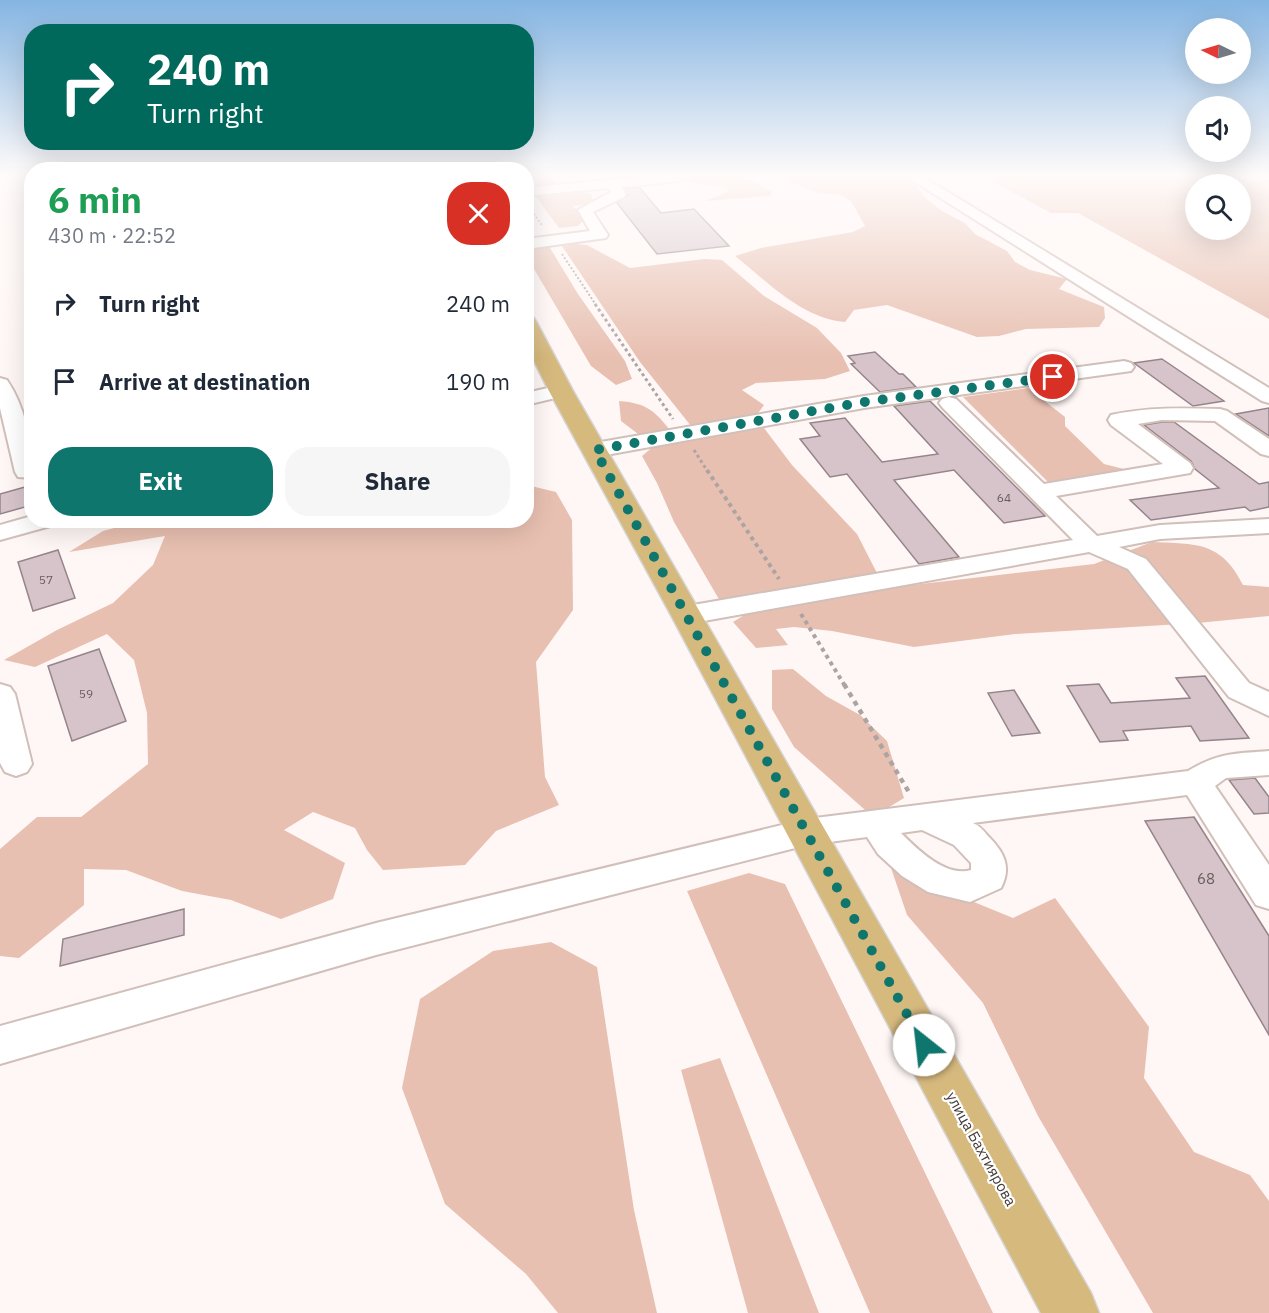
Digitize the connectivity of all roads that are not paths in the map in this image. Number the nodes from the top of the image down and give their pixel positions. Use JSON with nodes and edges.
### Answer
{"nodes":[{"id":1,"x":550,"y":236,"type":"edge"},
{"id":2,"x":1010,"y":236,"type":"edge"},
{"id":3,"x":534,"y":241,"type":"edge"},
{"id":4,"x":534,"y":338,"type":"edge"},
{"id":5,"x":1124,"y":367,"type":"dead end"},
{"id":6,"x":561,"y":391,"type":"junction"},
{"id":7,"x":5,"y":393,"type":"edge"},
{"id":8,"x":24,"y":396,"type":"edge"},
{"id":9,"x":1269,"y":396,"type":"edge"},
{"id":10,"x":534,"y":397,"type":"edge"},
{"id":11,"x":949,"y":403,"type":"dead end"},
{"id":12,"x":1269,"y":449,"type":"edge"},
{"id":13,"x":595,"y":450,"type":"junction"},
{"id":14,"x":24,"y":464,"type":"edge"},
{"id":15,"x":1039,"y":492,"type":"junction"},
{"id":16,"x":24,"y":526,"type":"edge"},
{"id":17,"x":1269,"y":526,"type":"edge"},
{"id":18,"x":0,"y":533,"type":"edge"},
{"id":19,"x":1091,"y":544,"type":"junction"},
{"id":20,"x":687,"y":615,"type":"junction"},
{"id":21,"x":0,"y":694,"type":"edge"},
{"id":22,"x":1269,"y":705,"type":"edge"},
{"id":23,"x":1269,"y":763,"type":"edge"},
{"id":24,"x":16,"y":764,"type":"dead end"},
{"id":25,"x":1194,"y":782,"type":"junction"},
{"id":26,"x":923,"y":816,"type":"junction"},
{"id":27,"x":875,"y":822,"type":"junction"},
{"id":28,"x":807,"y":831,"type":"junction"},
{"id":29,"x":1269,"y":894,"type":"edge"},
{"id":30,"x":0,"y":1045,"type":"edge"},
{"id":31,"x":1071,"y":1313,"type":"edge"}],
"edges":[{"from":1,"to":3,"type":"street"},
{"from":2,"to":9,"type":"street"},
{"from":4,"to":6,"type":"main road","name":"улица Бахтиярова"},
{"from":5,"to":13,"type":"street"},
{"from":6,"to":10,"type":"street"},
{"from":6,"to":13,"type":"main road","name":"улица Бахтиярова"},
{"from":7,"to":8,"type":"street"},
{"from":7,"to":14,"type":"street"},
{"from":11,"to":15,"type":"street"},
{"from":12,"to":15,"type":"street"},
{"from":13,"to":20,"type":"main road","name":"улица Бахтиярова"},
{"from":15,"to":19,"type":"street"},
{"from":16,"to":18,"type":"street"},
{"from":17,"to":19,"type":"street"},
{"from":19,"to":20,"type":"street"},
{"from":19,"to":22,"type":"street"},
{"from":20,"to":28,"type":"main road","name":"улица Бахтиярова"},
{"from":21,"to":24,"type":"street"},
{"from":23,"to":25,"type":"street"},
{"from":25,"to":26,"type":"street"},
{"from":25,"to":29,"type":"street"},
{"from":26,"to":27,"type":"street"},
{"from":26,"to":27,"type":"street"},
{"from":27,"to":28,"type":"street"},
{"from":28,"to":30,"type":"street"},
{"from":28,"to":31,"type":"main road","name":"улица Бахтиярова"}]}
